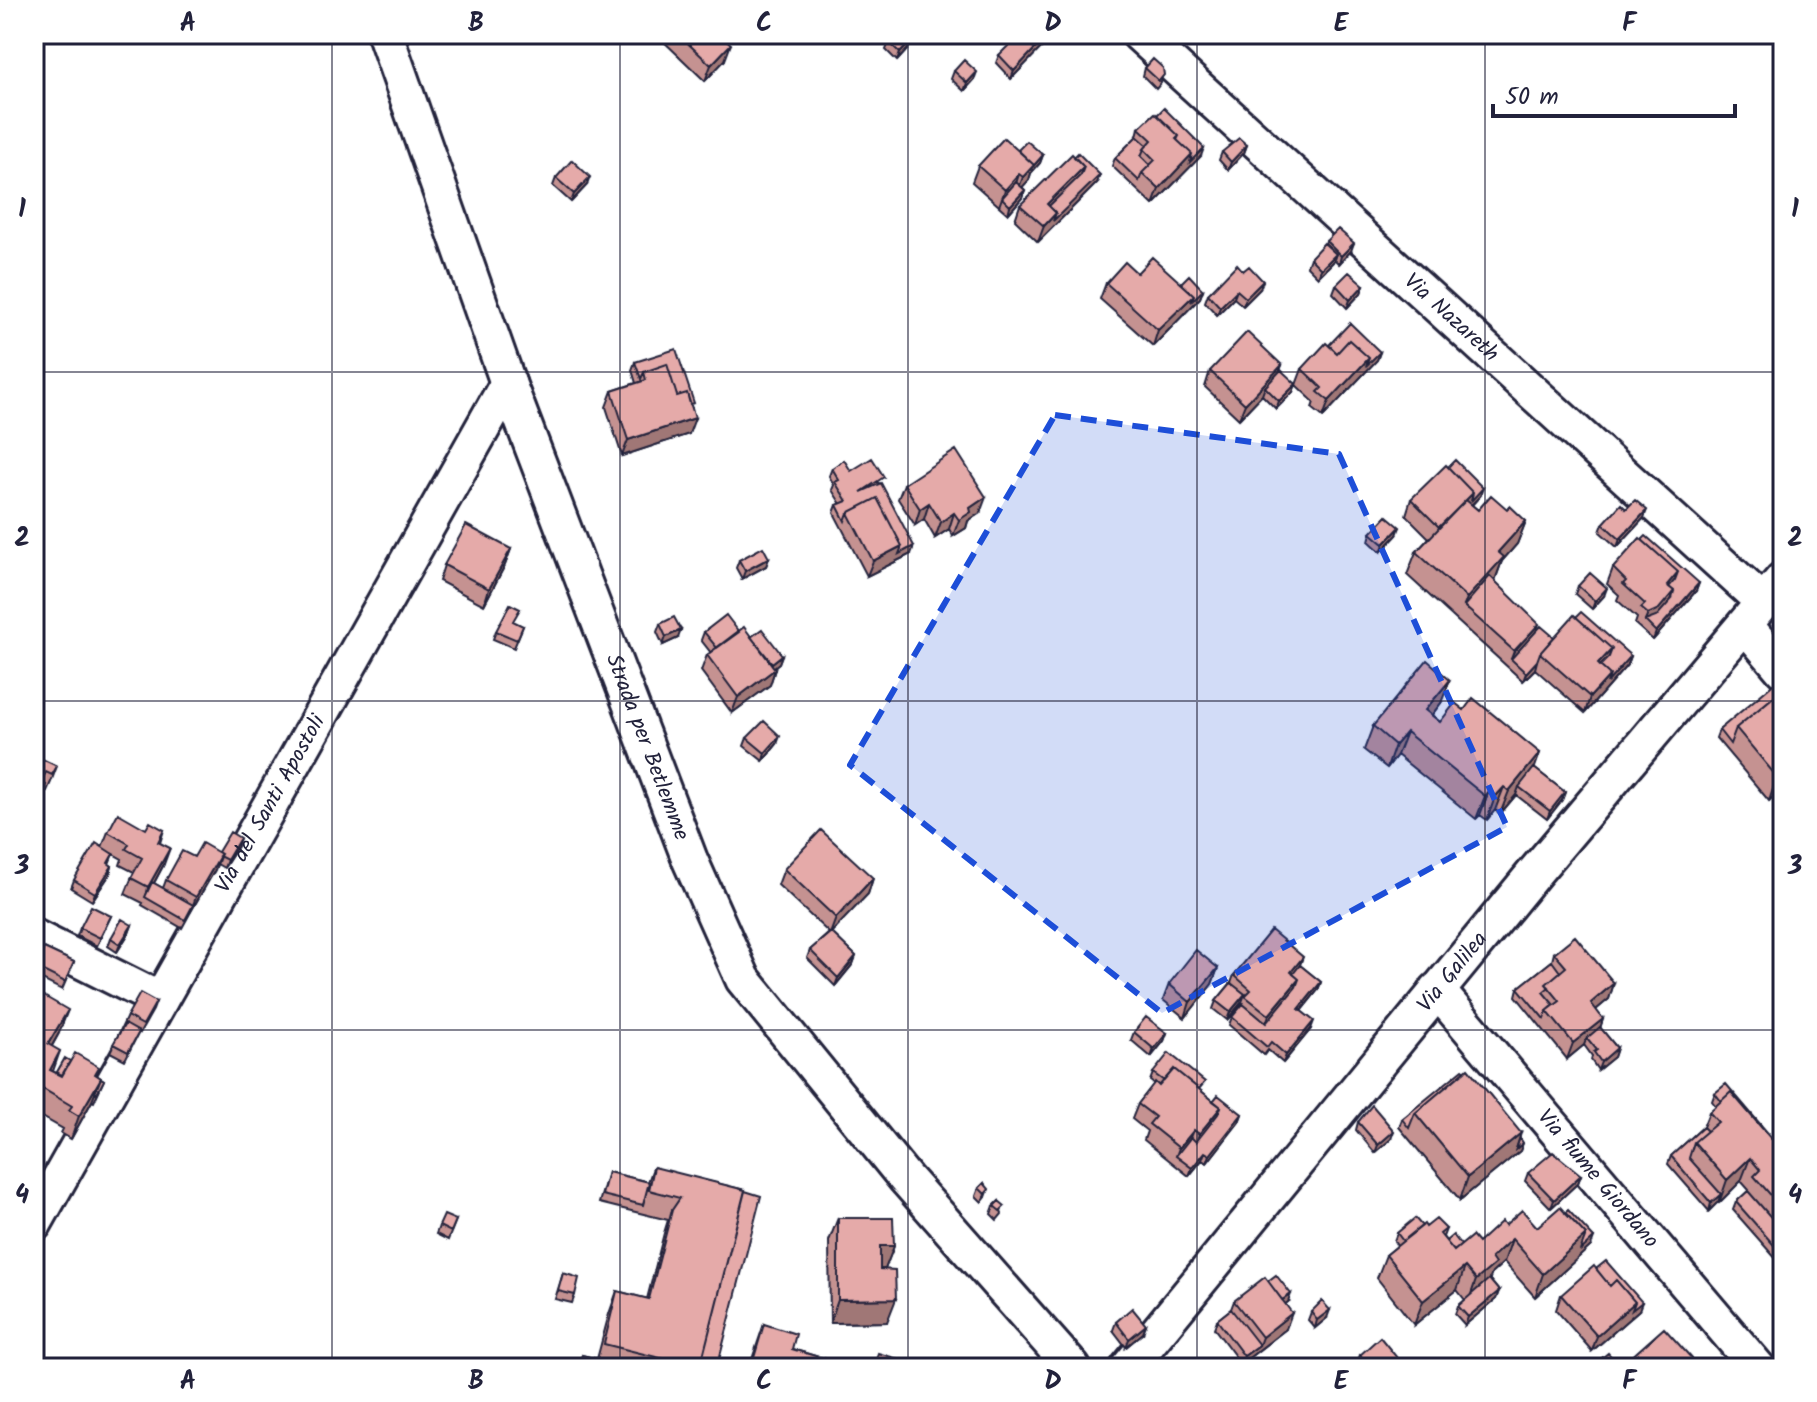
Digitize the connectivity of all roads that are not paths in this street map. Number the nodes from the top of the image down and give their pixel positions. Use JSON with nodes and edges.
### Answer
{"nodes":[{"id":1,"x":385,"y":34,"type":"edge"},
{"id":2,"x":1139,"y":34,"type":"edge"},
{"id":3,"x":508,"y":383,"type":"junction"},
{"id":4,"x":1764,"y":602,"type":"edge"},
{"id":5,"x":1783,"y":670,"type":"edge"},
{"id":6,"x":34,"y":937,"type":"edge"},
{"id":7,"x":1437,"y":990,"type":"junction"},
{"id":8,"x":160,"y":1000,"type":"junction"},
{"id":9,"x":34,"y":1224,"type":"edge"},
{"id":10,"x":1073,"y":1368,"type":"edge"},
{"id":11,"x":1128,"y":1368,"type":"edge"},
{"id":12,"x":1758,"y":1368,"type":"edge"}],
"edges":[{"from":1,"to":3,"type":"street","name":"Strada per Betlemme"},
{"from":2,"to":4,"type":"street","name":"Via Nazareth"},
{"from":3,"to":8,"type":"street","name":"Via del Santi Apostoli"},
{"from":3,"to":10,"type":"street","name":"Strada per Betlemme"},
{"from":4,"to":5,"type":"street","name":"Via Nazareth"},
{"from":4,"to":7,"type":"street","name":"Via Galilea"},
{"from":6,"to":8,"type":"street"},
{"from":7,"to":11,"type":"street","name":"Via Galilea"},
{"from":7,"to":12,"type":"street","name":"Via fiume Giordano"},
{"from":8,"to":9,"type":"street","name":"Via del Santi Apostoli"}]}
